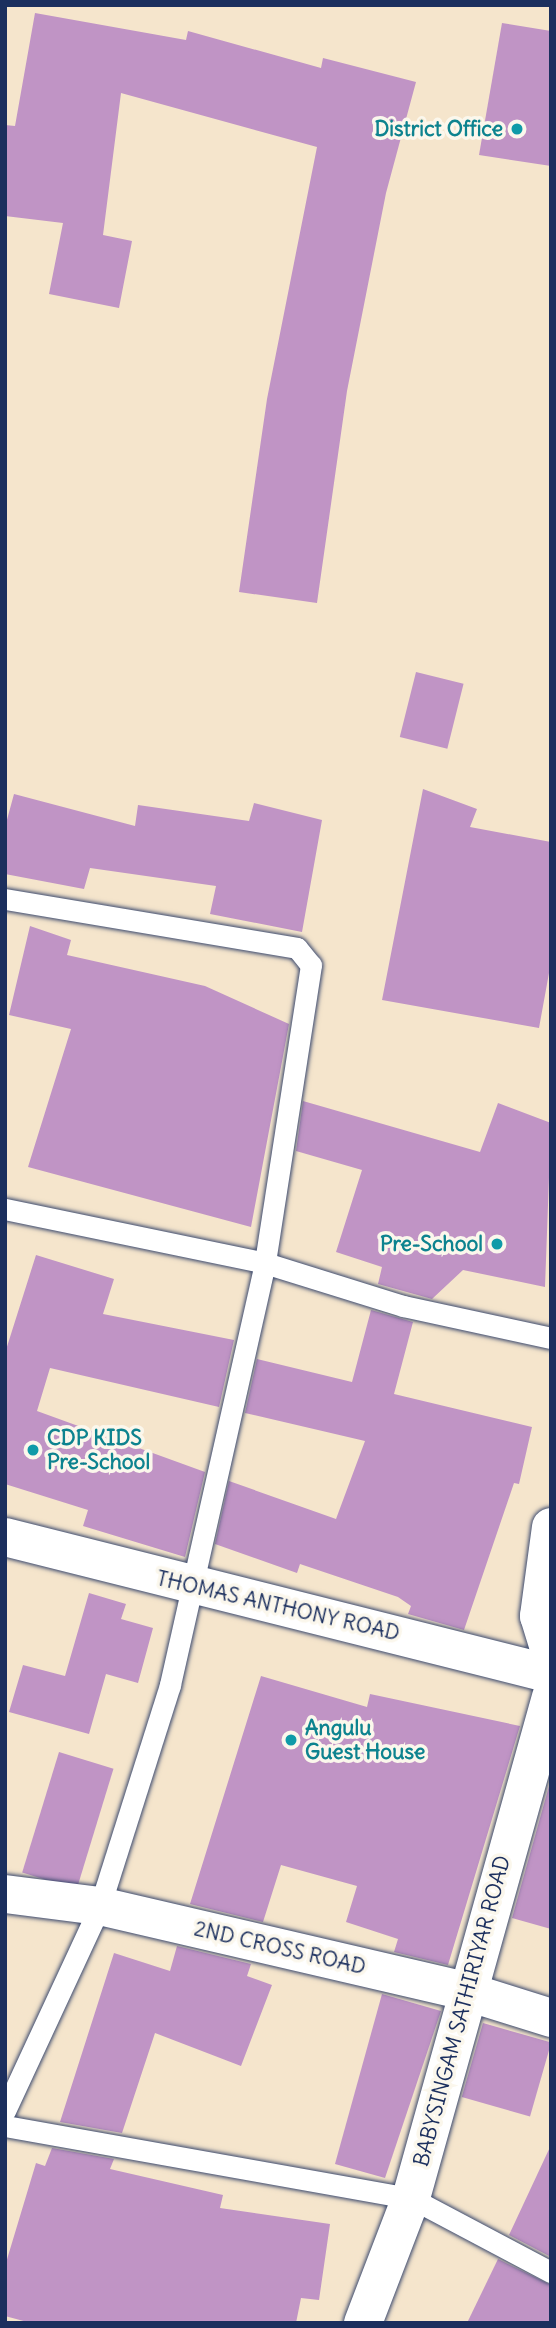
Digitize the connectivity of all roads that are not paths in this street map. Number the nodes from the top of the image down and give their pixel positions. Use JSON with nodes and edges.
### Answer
{"nodes":[{"id":1,"x":5,"y":899,"type":"edge"},
{"id":2,"x":5,"y":1209,"type":"edge"},
{"id":3,"x":265,"y":1263,"type":"junction"},
{"id":4,"x":551,"y":1338,"type":"edge"},
{"id":5,"x":551,"y":1527,"type":"edge"},
{"id":6,"x":5,"y":1536,"type":"edge"},
{"id":7,"x":192,"y":1587,"type":"junction"},
{"id":8,"x":551,"y":1655,"type":"edge"},
{"id":9,"x":551,"y":1674,"type":"edge"},
{"id":10,"x":551,"y":1697,"type":"edge"},
{"id":11,"x":5,"y":1894,"type":"edge"},
{"id":12,"x":100,"y":1906,"type":"junction"},
{"id":13,"x":465,"y":1991,"type":"junction"},
{"id":14,"x":551,"y":2018,"type":"edge"},
{"id":15,"x":5,"y":2111,"type":"edge"},
{"id":16,"x":5,"y":2126,"type":"edge"},
{"id":17,"x":411,"y":2198,"type":"junction"},
{"id":18,"x":551,"y":2272,"type":"edge"},
{"id":19,"x":363,"y":2323,"type":"edge"}],
"edges":[{"from":1,"to":3,"type":"lane"},
{"from":2,"to":3,"type":"lane"},
{"from":3,"to":4,"type":"lane"},
{"from":3,"to":7,"type":"lane"},
{"from":5,"to":8,"type":"street"},
{"from":6,"to":7,"type":"street","name":"THOMAS ANTHONY ROAD"},
{"from":7,"to":9,"type":"street","name":"THOMAS ANTHONY ROAD"},
{"from":7,"to":12,"type":"lane"},
{"from":10,"to":13,"type":"street","name":"BABYSINGAM SATHIRIYAR ROAD"},
{"from":11,"to":12,"type":"street","name":"2ND CROSS ROAD"},
{"from":12,"to":13,"type":"street","name":"2ND CROSS ROAD"},
{"from":12,"to":15,"type":"lane"},
{"from":13,"to":14,"type":"street","name":"2ND CROSS ROAD"},
{"from":13,"to":17,"type":"street","name":"BABYSINGAM SATHIRIYAR ROAD"},
{"from":16,"to":17,"type":"lane"},
{"from":17,"to":18,"type":"lane"},
{"from":17,"to":19,"type":"street","name":"BABYSINGAM SATHIRIYAR ROAD"}]}
